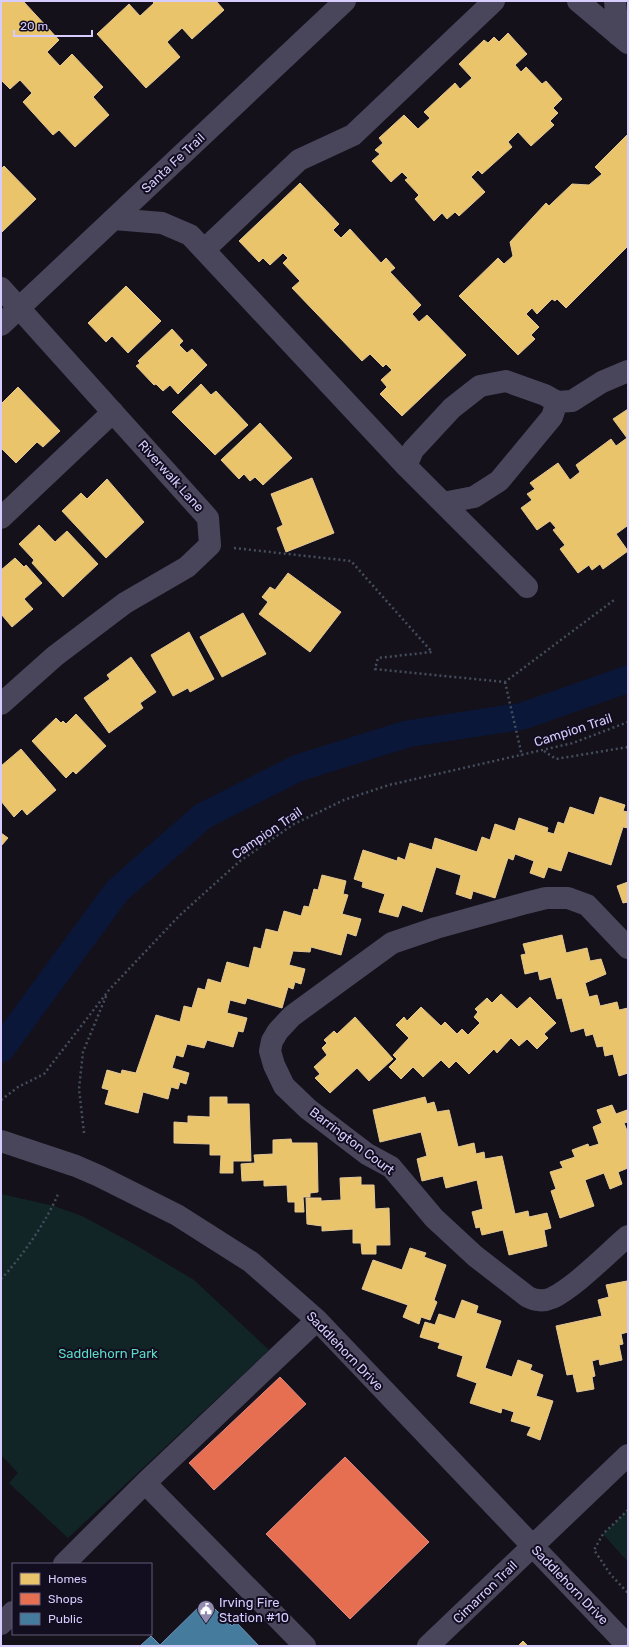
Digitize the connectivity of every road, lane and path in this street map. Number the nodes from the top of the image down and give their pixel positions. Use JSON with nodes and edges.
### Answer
{"nodes":[{"id":1,"x":345,"y":1,"type":"edge"},
{"id":2,"x":494,"y":1,"type":"edge"},
{"id":3,"x":578,"y":1,"type":"edge"},
{"id":4,"x":615,"y":1,"type":"edge"},
{"id":5,"x":623,"y":39,"type":"edge"},
{"id":6,"x":114,"y":219,"type":"junction"},
{"id":7,"x":204,"y":250,"type":"junction"},
{"id":8,"x":1,"y":288,"type":"edge"},
{"id":9,"x":20,"y":308,"type":"junction"},
{"id":10,"x":1,"y":325,"type":"edge"},
{"id":11,"x":628,"y":371,"type":"edge"},
{"id":12,"x":557,"y":402,"type":"junction"},
{"id":13,"x":113,"y":412,"type":"junction"},
{"id":14,"x":406,"y":466,"type":"junction"},
{"id":15,"x":443,"y":503,"type":"junction"},
{"id":16,"x":1,"y":518,"type":"edge"},
{"id":17,"x":210,"y":545,"type":"junction"},
{"id":18,"x":527,"y":587,"type":"dead end"},
{"id":19,"x":614,"y":600,"type":"dead end"},
{"id":20,"x":505,"y":682,"type":"junction"},
{"id":21,"x":1,"y":704,"type":"edge"},
{"id":22,"x":628,"y":722,"type":"edge"},
{"id":23,"x":628,"y":747,"type":"edge"},
{"id":24,"x":543,"y":750,"type":"junction"},
{"id":25,"x":522,"y":756,"type":"junction"},
{"id":26,"x":628,"y":948,"type":"edge"},
{"id":27,"x":109,"y":990,"type":"junction"},
{"id":28,"x":1,"y":1100,"type":"edge"},
{"id":29,"x":84,"y":1133,"type":"dead end"},
{"id":30,"x":1,"y":1141,"type":"edge"},
{"id":31,"x":58,"y":1194,"type":"dead end"},
{"id":32,"x":628,"y":1236,"type":"edge"},
{"id":33,"x":1,"y":1279,"type":"edge"},
{"id":34,"x":317,"y":1320,"type":"junction"},
{"id":35,"x":628,"y":1456,"type":"edge"},
{"id":36,"x":145,"y":1483,"type":"junction"},
{"id":37,"x":628,"y":1510,"type":"edge"},
{"id":38,"x":533,"y":1546,"type":"junction"},
{"id":39,"x":65,"y":1563,"type":"edge"},
{"id":40,"x":628,"y":1593,"type":"edge"},
{"id":41,"x":12,"y":1613,"type":"edge"},
{"id":42,"x":1,"y":1624,"type":"edge"},
{"id":43,"x":305,"y":1646,"type":"edge"},
{"id":44,"x":428,"y":1646,"type":"edge"},
{"id":45,"x":628,"y":1646,"type":"edge"}],
"edges":[{"from":1,"to":6,"type":"street","name":"Santa Fe Trail"},
{"from":2,"to":7,"type":"street"},
{"from":3,"to":5,"type":"street"},
{"from":4,"to":5,"type":"street"},
{"from":6,"to":7,"type":"street"},
{"from":6,"to":9,"type":"street","name":"Santa Fe Trail"},
{"from":7,"to":14,"type":"street"},
{"from":8,"to":9,"type":"street","name":"Riverwalk Lane"},
{"from":9,"to":10,"type":"street","name":"Santa Fe Trail"},
{"from":9,"to":13,"type":"street","name":"Riverwalk Lane"},
{"from":11,"to":12,"type":"street"},
{"from":12,"to":14,"type":"street"},
{"from":12,"to":15,"type":"street"},
{"from":13,"to":16,"type":"street"},
{"from":13,"to":17,"type":"street","name":"Riverwalk Lane"},
{"from":14,"to":15,"type":"street"},
{"from":15,"to":18,"type":"street"},
{"from":17,"to":20,"type":"path"},
{"from":17,"to":21,"type":"street"},
{"from":19,"to":20,"type":"path"},
{"from":20,"to":25,"type":"path"},
{"from":22,"to":24,"type":"path","name":"Campion Trail"},
{"from":23,"to":24,"type":"path"},
{"from":24,"to":25,"type":"path","name":"Campion Trail"},
{"from":25,"to":27,"type":"path","name":"Campion Trail"},
{"from":26,"to":32,"type":"street","name":"Barrington Court"},
{"from":27,"to":28,"type":"path","name":"Campion Trail"},
{"from":27,"to":29,"type":"path"},
{"from":30,"to":34,"type":"street","name":"Saddlehorn Drive"},
{"from":31,"to":33,"type":"path"},
{"from":34,"to":36,"type":"street"},
{"from":34,"to":38,"type":"street","name":"Saddlehorn Drive"},
{"from":35,"to":38,"type":"street","name":"Cimarron Trail"},
{"from":36,"to":39,"type":"street"},
{"from":36,"to":43,"type":"street"},
{"from":37,"to":40,"type":"path"},
{"from":38,"to":44,"type":"street","name":"Cimarron Trail"},
{"from":38,"to":45,"type":"street","name":"Saddlehorn Drive"},
{"from":41,"to":42,"type":"street"}]}
